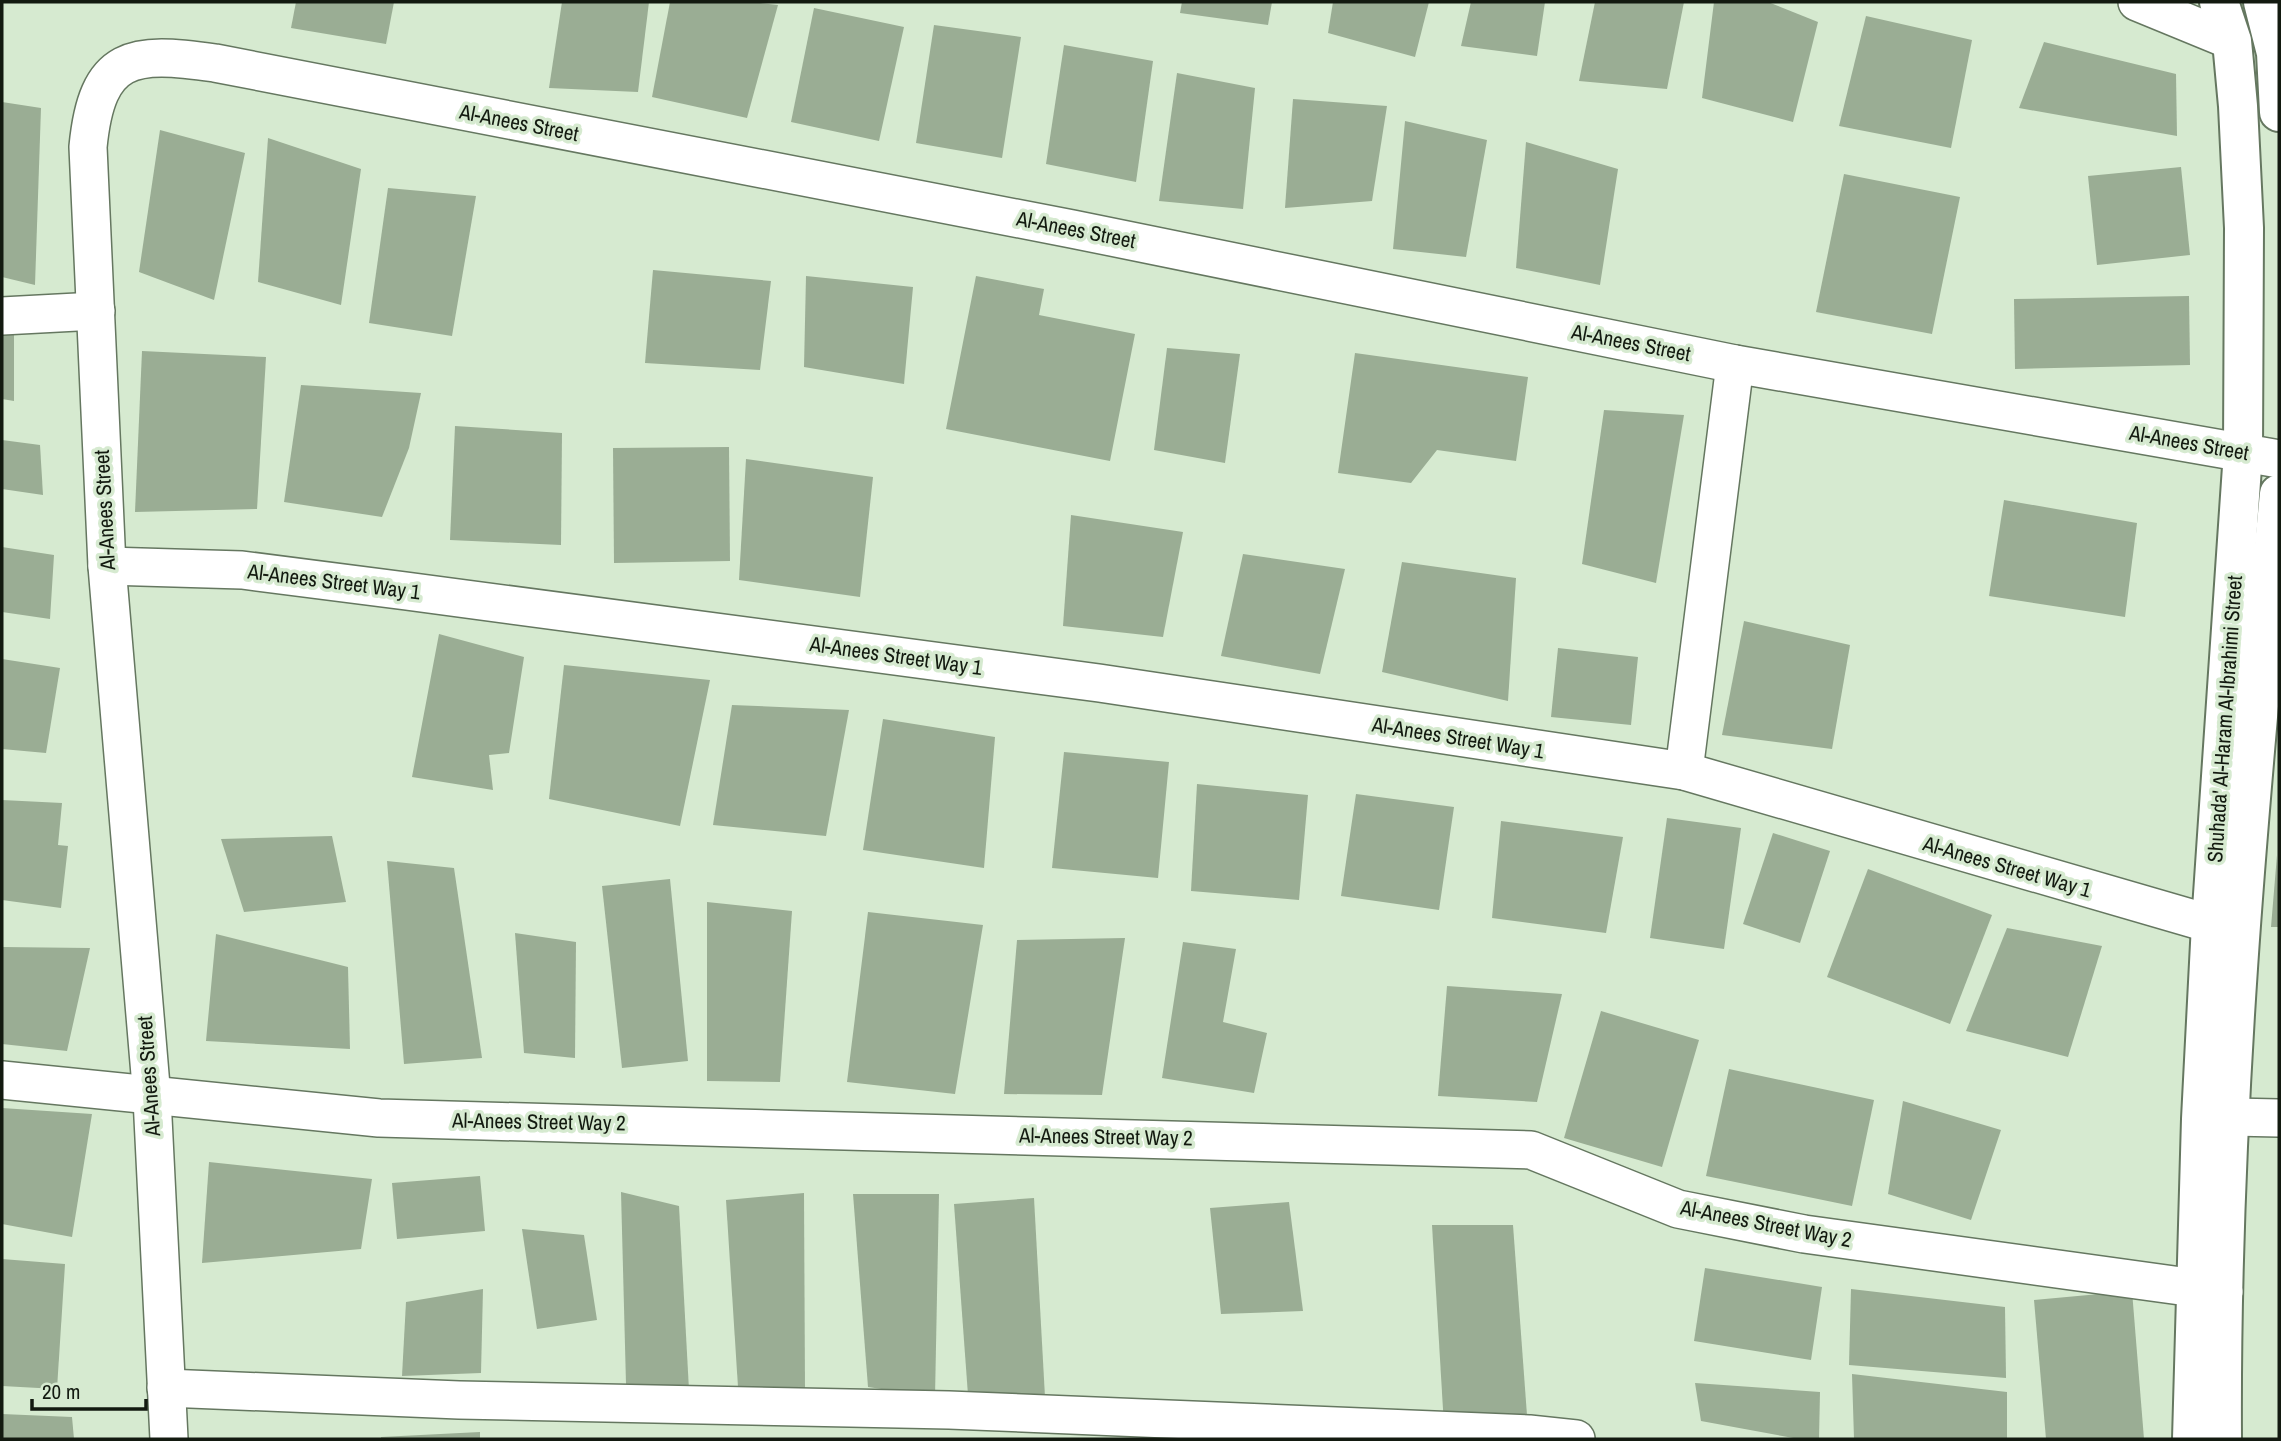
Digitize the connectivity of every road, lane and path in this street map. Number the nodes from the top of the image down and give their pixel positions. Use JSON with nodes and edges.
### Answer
{"nodes":[{"id":1,"x":2137,"y":2,"type":"edge"},
{"id":2,"x":2219,"y":2,"type":"edge"},
{"id":3,"x":2263,"y":2,"type":"edge"},
{"id":4,"x":2232,"y":41,"type":"junction"},
{"id":5,"x":2277,"y":53,"type":"edge"},
{"id":6,"x":2279,"y":112,"type":"edge"},
{"id":7,"x":96,"y":311,"type":"junction"},
{"id":8,"x":2,"y":316,"type":"edge"},
{"id":9,"x":1735,"y":364,"type":"junction"},
{"id":10,"x":2261,"y":455,"type":"edge"},
{"id":11,"x":2279,"y":494,"type":"edge"},
{"id":12,"x":107,"y":565,"type":"junction"},
{"id":13,"x":1684,"y":771,"type":"junction"},
{"id":14,"x":2211,"y":924,"type":"junction"},
{"id":15,"x":2,"y":1080,"type":"edge"},
{"id":16,"x":152,"y":1098,"type":"junction"},
{"id":17,"x":2232,"y":1117,"type":"junction"},
{"id":18,"x":2279,"y":1118,"type":"edge"},
{"id":19,"x":2210,"y":1290,"type":"junction"},
{"id":20,"x":166,"y":1388,"type":"junction"},
{"id":21,"x":169,"y":1439,"type":"edge"},
{"id":22,"x":1576,"y":1439,"type":"edge"},
{"id":23,"x":2192,"y":1439,"type":"edge"},
{"id":24,"x":2222,"y":1439,"type":"edge"}],
"edges":[{"from":1,"to":4,"type":"street"},
{"from":2,"to":4,"type":"street","name":"Shuhada' Al-Haram Al-Ibrahimi Street"},
{"from":3,"to":5,"type":"street"},
{"from":4,"to":5,"type":"street"},
{"from":4,"to":10,"type":"street","name":"Shuhada' Al-Haram Al-Ibrahimi Street"},
{"from":5,"to":6,"type":"street"},
{"from":7,"to":8,"type":"street"},
{"from":7,"to":9,"type":"street","name":"Al-Anees Street"},
{"from":7,"to":12,"type":"street","name":"Al-Anees Street"},
{"from":9,"to":10,"type":"street","name":"Al-Anees Street"},
{"from":9,"to":13,"type":"street"},
{"from":10,"to":14,"type":"street","name":"Shuhada' Al-Haram Al-Ibrahimi Street"},
{"from":11,"to":17,"type":"street","name":"Shuhada' Al-Haram Al-Ibrahimi Street"},
{"from":12,"to":13,"type":"street","name":"Al-Anees Street Way 1"},
{"from":12,"to":16,"type":"street","name":"Al-Anees Street"},
{"from":13,"to":14,"type":"street","name":"Al-Anees Street Way 1"},
{"from":14,"to":19,"type":"street","name":"Shuhada' Al-Haram Al-Ibrahimi Street"},
{"from":15,"to":16,"type":"street","name":"Al-Anees Street Way 2"},
{"from":16,"to":19,"type":"street","name":"Al-Anees Street Way 2"},
{"from":16,"to":20,"type":"street","name":"Al-Anees Street"},
{"from":17,"to":18,"type":"street"},
{"from":17,"to":19,"type":"street","name":"Shuhada' Al-Haram Al-Ibrahimi Street"},
{"from":19,"to":23,"type":"street","name":"Shuhada' Al-Haram Al-Ibrahimi Street"},
{"from":19,"to":24,"type":"street","name":"Shuhada' Al-Haram Al-Ibrahimi Street"},
{"from":20,"to":21,"type":"street","name":"Al-Anees Street"},
{"from":20,"to":22,"type":"street"}]}
